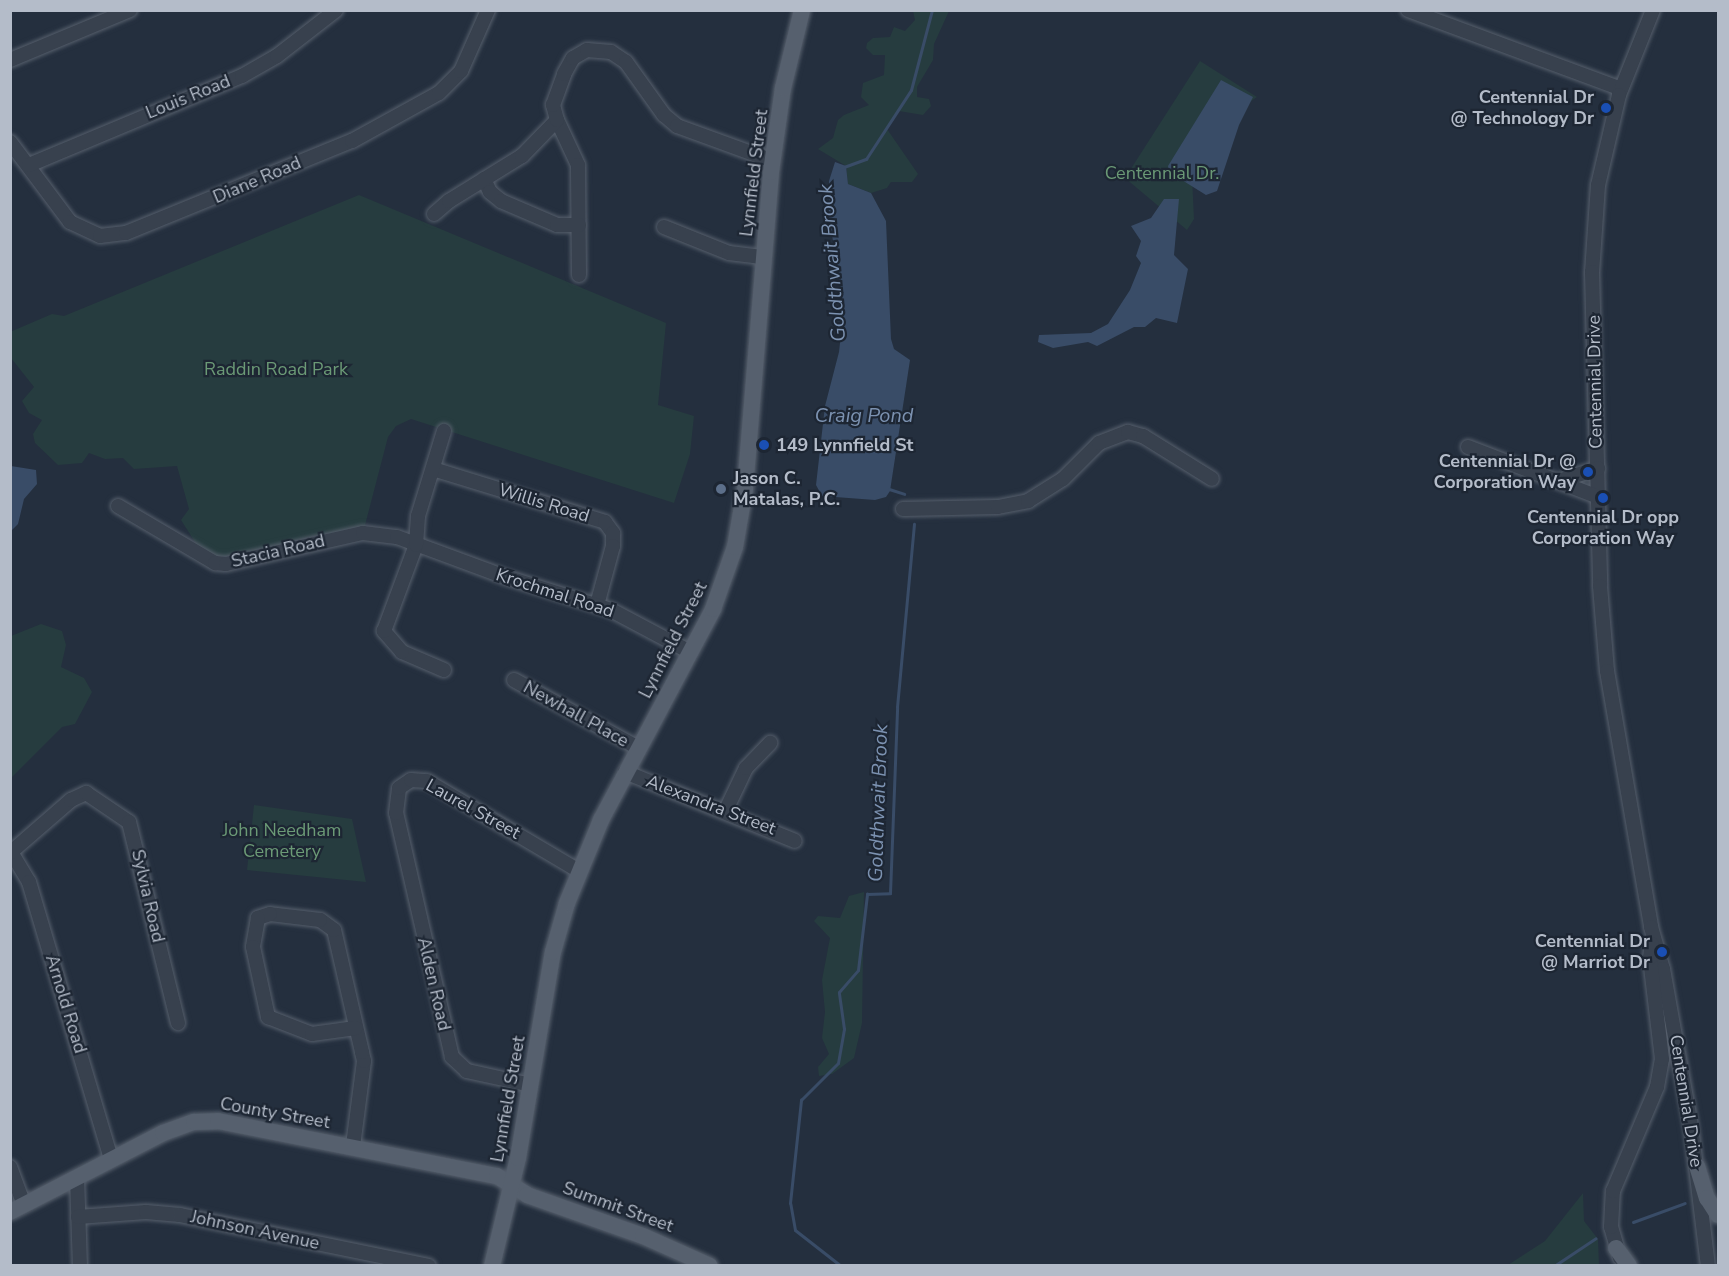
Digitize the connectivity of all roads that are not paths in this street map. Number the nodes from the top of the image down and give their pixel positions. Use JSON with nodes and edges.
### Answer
{"nodes":[{"id":1,"x":130,"y":10,"type":"edge"},
{"id":2,"x":336,"y":10,"type":"edge"},
{"id":3,"x":488,"y":10,"type":"edge"},
{"id":4,"x":802,"y":10,"type":"edge"},
{"id":5,"x":1408,"y":10,"type":"edge"},
{"id":6,"x":1653,"y":10,"type":"edge"},
{"id":7,"x":10,"y":60,"type":"edge"},
{"id":8,"x":1621,"y":89,"type":"junction"},
{"id":9,"x":557,"y":120,"type":"junction"},
{"id":10,"x":10,"y":142,"type":"edge"},
{"id":11,"x":773,"y":161,"type":"junction"},
{"id":12,"x":28,"y":165,"type":"junction"},
{"id":13,"x":484,"y":179,"type":"junction"},
{"id":14,"x":434,"y":214,"type":"dead end"},
{"id":15,"x":579,"y":225,"type":"junction"},
{"id":16,"x":664,"y":227,"type":"dead end"},
{"id":17,"x":764,"y":257,"type":"junction"},
{"id":18,"x":579,"y":275,"type":"dead end"},
{"id":19,"x":444,"y":430,"type":"dead end"},
{"id":20,"x":1468,"y":447,"type":"dead end"},
{"id":21,"x":1598,"y":468,"type":"junction"},
{"id":22,"x":433,"y":469,"type":"junction"},
{"id":23,"x":1212,"y":479,"type":"dead end"},
{"id":24,"x":1562,"y":480,"type":"junction"},
{"id":25,"x":1598,"y":497,"type":"junction"},
{"id":26,"x":118,"y":506,"type":"dead end"},
{"id":27,"x":903,"y":509,"type":"dead end"},
{"id":28,"x":416,"y":544,"type":"junction"},
{"id":29,"x":597,"y":605,"type":"junction"},
{"id":30,"x":690,"y":652,"type":"junction"},
{"id":31,"x":444,"y":670,"type":"dead end"},
{"id":32,"x":514,"y":680,"type":"dead end"},
{"id":33,"x":770,"y":743,"type":"dead end"},
{"id":34,"x":638,"y":748,"type":"junction"},
{"id":35,"x":625,"y":772,"type":"junction"},
{"id":36,"x":725,"y":812,"type":"junction"},
{"id":37,"x":399,"y":825,"type":"joint"},
{"id":38,"x":795,"y":841,"type":"dead end"},
{"id":39,"x":11,"y":852,"type":"edge"},
{"id":40,"x":579,"y":871,"type":"junction"},
{"id":41,"x":1653,"y":939,"type":"junction"},
{"id":42,"x":178,"y":1023,"type":"dead end"},
{"id":43,"x":356,"y":1028,"type":"junction"},
{"id":44,"x":531,"y":1085,"type":"junction"},
{"id":45,"x":353,"y":1146,"type":"junction"},
{"id":46,"x":111,"y":1159,"type":"junction"},
{"id":47,"x":1697,"y":1166,"type":"junction"},
{"id":48,"x":10,"y":1167,"type":"edge"},
{"id":49,"x":77,"y":1177,"type":"junction"},
{"id":50,"x":512,"y":1186,"type":"junction"},
{"id":51,"x":17,"y":1209,"type":"edge"},
{"id":52,"x":1719,"y":1215,"type":"edge"},
{"id":53,"x":78,"y":1217,"type":"junction"},
{"id":54,"x":1616,"y":1248,"type":"junction"},
{"id":55,"x":80,"y":1266,"type":"edge"},
{"id":56,"x":429,"y":1266,"type":"edge"},
{"id":57,"x":492,"y":1266,"type":"edge"},
{"id":58,"x":710,"y":1266,"type":"edge"},
{"id":59,"x":1623,"y":1266,"type":"edge"},
{"id":60,"x":1629,"y":1266,"type":"edge"},
{"id":61,"x":1708,"y":1266,"type":"edge"}],
"edges":[{"from":1,"to":7,"type":"street"},
{"from":2,"to":12,"type":"street","name":"Louis Road"},
{"from":3,"to":12,"type":"street","name":"Diane Road"},
{"from":4,"to":11,"type":"main road","name":"Lynnfield Street"},
{"from":5,"to":8,"type":"street"},
{"from":6,"to":8,"type":"street","name":"Centennial Drive"},
{"from":8,"to":21,"type":"street","name":"Centennial Drive"},
{"from":9,"to":11,"type":"street"},
{"from":9,"to":13,"type":"street"},
{"from":9,"to":15,"type":"street"},
{"from":10,"to":12,"type":"street","name":"Diane Road"},
{"from":11,"to":17,"type":"main road","name":"Lynnfield Street"},
{"from":13,"to":14,"type":"street"},
{"from":13,"to":15,"type":"street"},
{"from":15,"to":18,"type":"street"},
{"from":16,"to":17,"type":"street"},
{"from":17,"to":30,"type":"main road","name":"Lynnfield Street"},
{"from":19,"to":22,"type":"street"},
{"from":20,"to":24,"type":"street"},
{"from":21,"to":24,"type":"street"},
{"from":21,"to":25,"type":"street","name":"Centennial Drive"},
{"from":22,"to":28,"type":"street"},
{"from":22,"to":29,"type":"street","name":"Willis Road"},
{"from":23,"to":27,"type":"street"},
{"from":24,"to":25,"type":"street"},
{"from":25,"to":41,"type":"street","name":"Centennial Drive"},
{"from":26,"to":28,"type":"street","name":"Stacia Road"},
{"from":28,"to":29,"type":"street","name":"Krochmal Road"},
{"from":28,"to":31,"type":"street"},
{"from":29,"to":30,"type":"street","name":"Krochmal Road"},
{"from":30,"to":34,"type":"main road","name":"Lynnfield Street"},
{"from":32,"to":34,"type":"street","name":"Newhall Place"},
{"from":33,"to":36,"type":"street"},
{"from":34,"to":35,"type":"main road","name":"Lynnfield Street"},
{"from":35,"to":36,"type":"street","name":"Alexandra Street"},
{"from":35,"to":40,"type":"main road","name":"Lynnfield Street"},
{"from":36,"to":38,"type":"street","name":"Alexandra Street"},
{"from":37,"to":40,"type":"street","name":"Laurel Street"},
{"from":37,"to":44,"type":"street","name":"Alden Road"},
{"from":39,"to":42,"type":"street","name":"Sylvia Road"},
{"from":39,"to":46,"type":"street","name":"Arnold Road"},
{"from":40,"to":44,"type":"main road","name":"Lynnfield Street"},
{"from":41,"to":47,"type":"street","name":"Centennial Drive"},
{"from":41,"to":54,"type":"street","name":"Centennial Drive"},
{"from":43,"to":43,"type":"street"},
{"from":43,"to":45,"type":"street"},
{"from":44,"to":50,"type":"main road","name":"Lynnfield Street"},
{"from":45,"to":46,"type":"main road","name":"County Street"},
{"from":45,"to":50,"type":"main road","name":"County Street"},
{"from":46,"to":49,"type":"main road","name":"County Street"},
{"from":47,"to":52,"type":"main road"},
{"from":47,"to":61,"type":"street","name":"Centennial Drive"},
{"from":48,"to":51,"type":"street"},
{"from":49,"to":51,"type":"main road","name":"County Street"},
{"from":49,"to":53,"type":"street"},
{"from":50,"to":57,"type":"main road","name":"Lynnfield Street"},
{"from":50,"to":58,"type":"main road","name":"Summit Street"},
{"from":53,"to":55,"type":"street"},
{"from":53,"to":56,"type":"street","name":"Johnson Avenue"},
{"from":54,"to":59,"type":"street","name":"Centennial Drive"},
{"from":54,"to":60,"type":"main road"}]}
